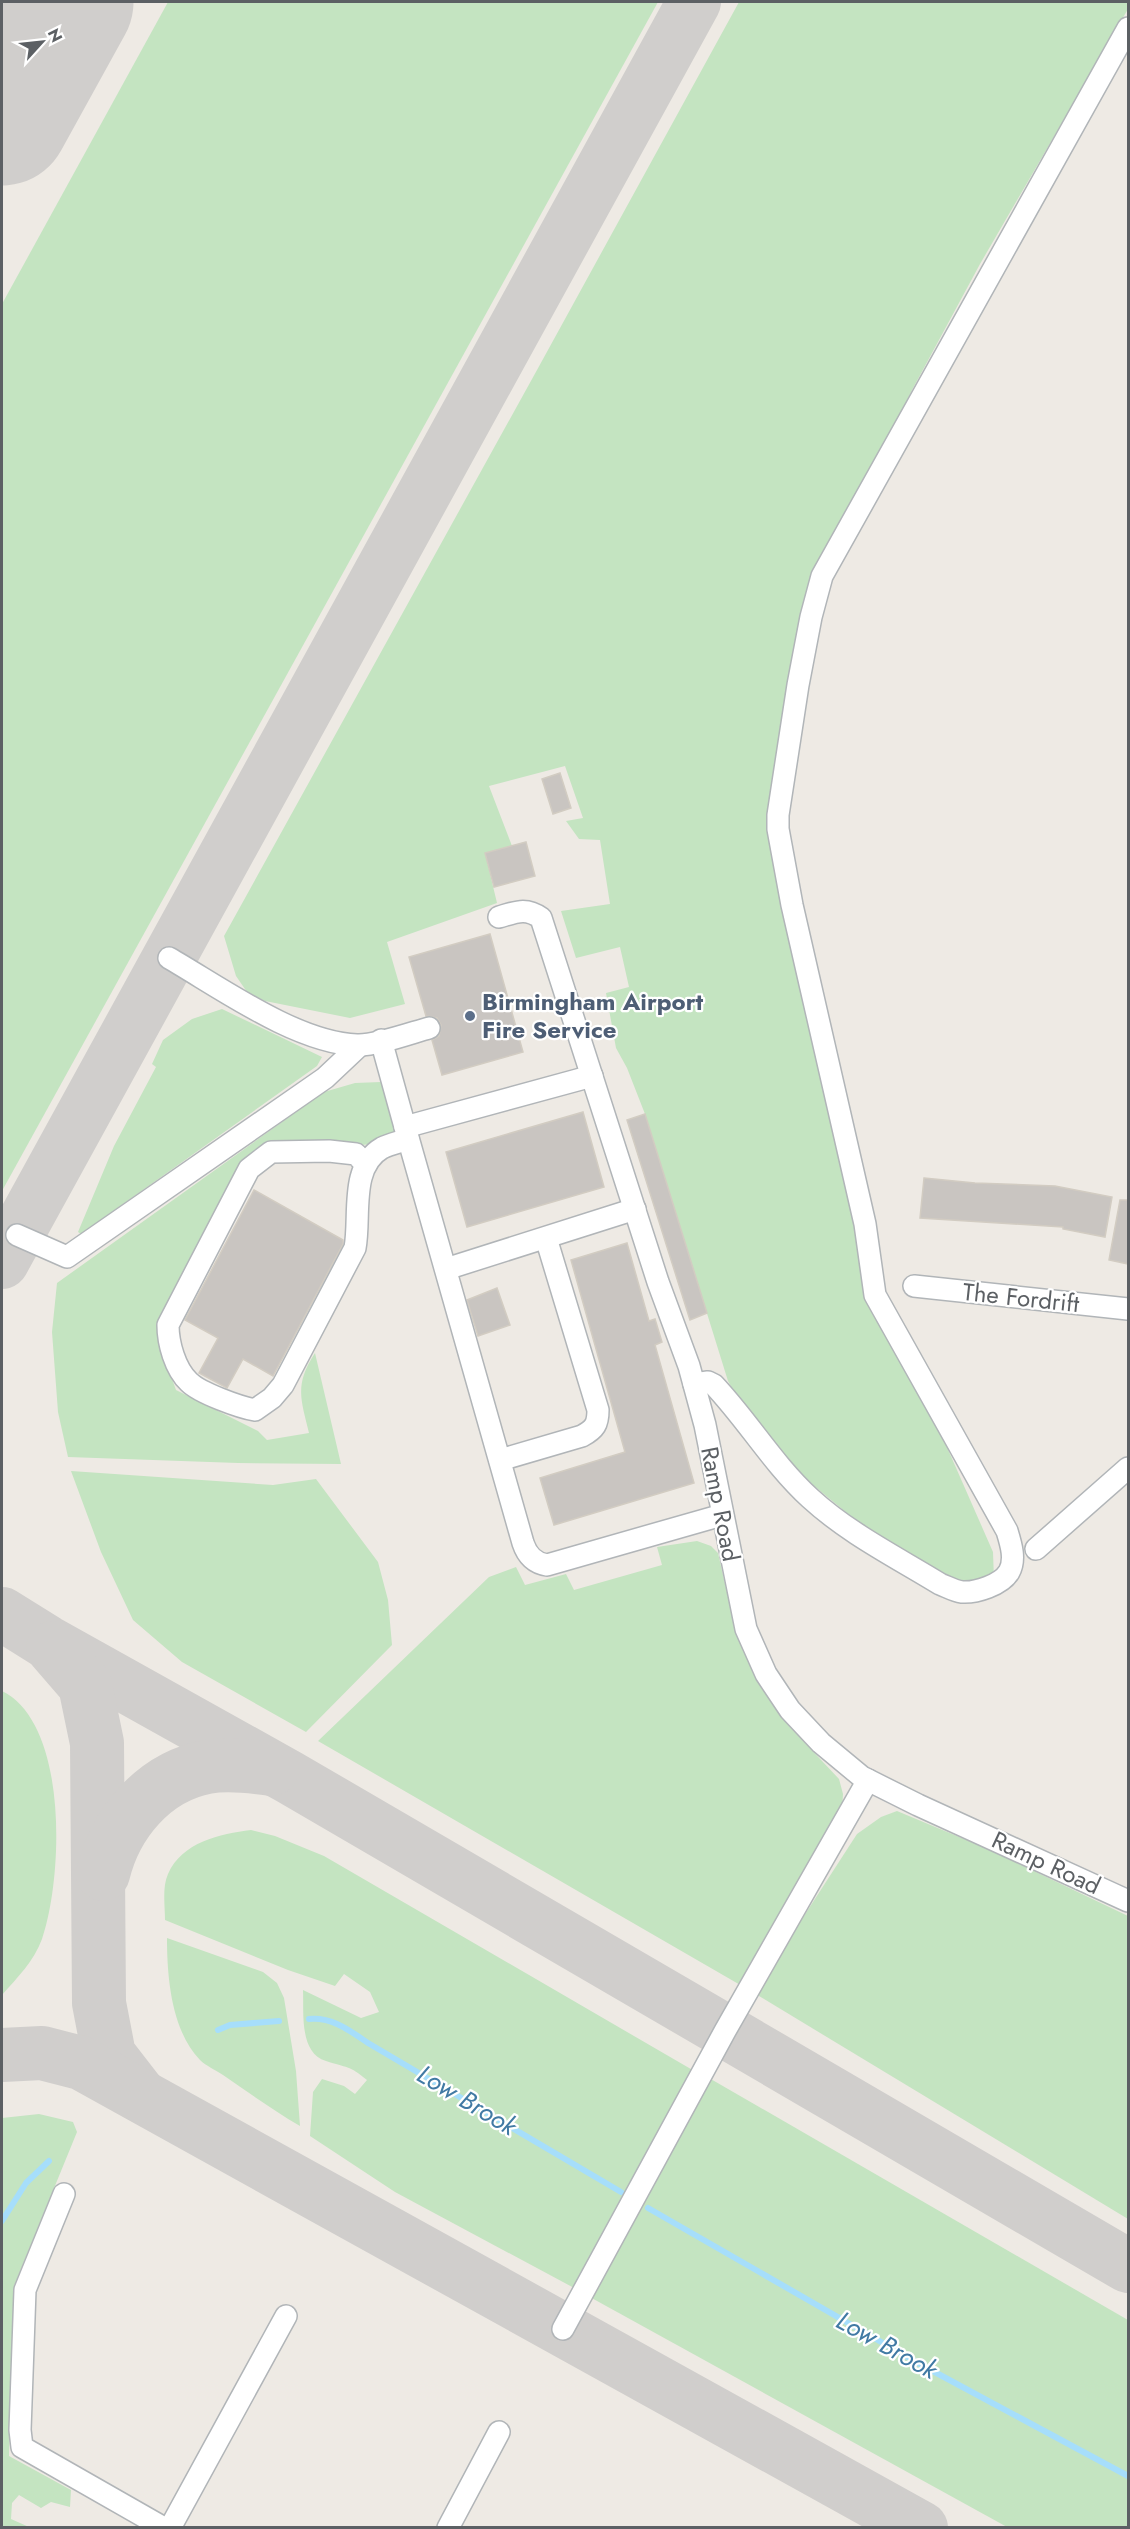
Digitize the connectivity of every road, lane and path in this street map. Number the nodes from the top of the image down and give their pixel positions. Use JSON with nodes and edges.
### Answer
{"nodes":[{"id":1,"x":1128,"y":28,"type":"edge"},
{"id":2,"x":499,"y":917,"type":"dead end"},
{"id":3,"x":169,"y":958,"type":"dead end"},
{"id":4,"x":429,"y":1028,"type":"dead end"},
{"id":5,"x":381,"y":1040,"type":"junction"},
{"id":6,"x":359,"y":1046,"type":"junction"},
{"id":7,"x":592,"y":1076,"type":"junction"},
{"id":8,"x":407,"y":1133,"type":"junction"},
{"id":9,"x":366,"y":1165,"type":"junction"},
{"id":10,"x":634,"y":1209,"type":"junction"},
{"id":11,"x":17,"y":1235,"type":"dead end"},
{"id":12,"x":546,"y":1238,"type":"junction"},
{"id":13,"x":446,"y":1269,"type":"junction"},
{"id":14,"x":914,"y":1286,"type":"dead end"},
{"id":15,"x":1128,"y":1309,"type":"edge"},
{"id":16,"x":694,"y":1384,"type":"junction"},
{"id":17,"x":500,"y":1460,"type":"junction"},
{"id":18,"x":1128,"y":1468,"type":"edge"},
{"id":19,"x":722,"y":1515,"type":"junction"},
{"id":20,"x":1036,"y":1549,"type":"dead end"},
{"id":21,"x":868,"y":1780,"type":"junction"},
{"id":22,"x":1128,"y":1901,"type":"edge"},
{"id":23,"x":64,"y":2194,"type":"dead end"},
{"id":24,"x":286,"y":2316,"type":"dead end"},
{"id":25,"x":563,"y":2329,"type":"dead end"},
{"id":26,"x":499,"y":2432,"type":"dead end"},
{"id":27,"x":164,"y":2528,"type":"edge"},
{"id":28,"x":170,"y":2528,"type":"edge"},
{"id":29,"x":448,"y":2528,"type":"edge"}],
"edges":[{"from":1,"to":16,"type":"street"},
{"from":2,"to":7,"type":"street","name":"Ramp Road"},
{"from":3,"to":6,"type":"street"},
{"from":4,"to":5,"type":"street"},
{"from":5,"to":6,"type":"street"},
{"from":5,"to":8,"type":"street"},
{"from":6,"to":11,"type":"street"},
{"from":7,"to":8,"type":"street"},
{"from":7,"to":10,"type":"street","name":"Ramp Road"},
{"from":8,"to":9,"type":"street"},
{"from":8,"to":13,"type":"street"},
{"from":9,"to":9,"type":"street"},
{"from":10,"to":12,"type":"street"},
{"from":10,"to":16,"type":"street","name":"Ramp Road"},
{"from":12,"to":13,"type":"street"},
{"from":12,"to":17,"type":"street"},
{"from":13,"to":17,"type":"street"},
{"from":14,"to":15,"type":"street","name":"The Fordrift"},
{"from":16,"to":19,"type":"street","name":"Ramp Road"},
{"from":17,"to":19,"type":"street"},
{"from":18,"to":20,"type":"street"},
{"from":19,"to":21,"type":"street","name":"Ramp Road"},
{"from":21,"to":22,"type":"street","name":"Ramp Road"},
{"from":21,"to":25,"type":"street"},
{"from":23,"to":27,"type":"street"},
{"from":24,"to":28,"type":"street"},
{"from":26,"to":29,"type":"street"}]}
